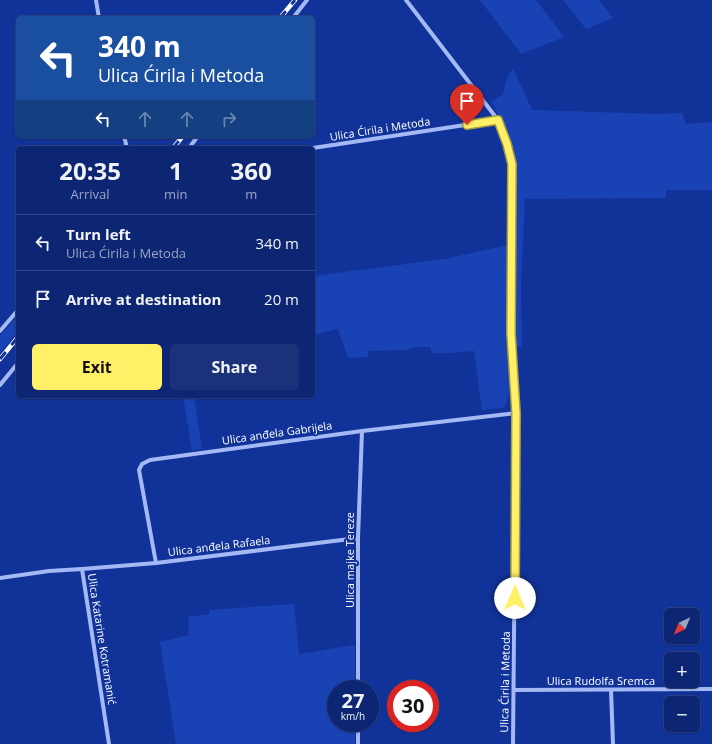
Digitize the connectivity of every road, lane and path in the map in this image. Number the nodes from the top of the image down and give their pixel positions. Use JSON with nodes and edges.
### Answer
{"nodes":[{"id":1,"x":96,"y":0,"type":"edge"},
{"id":2,"x":307,"y":0,"type":"edge"},
{"id":3,"x":406,"y":0,"type":"edge"},
{"id":4,"x":100,"y":16,"type":"edge"},
{"id":5,"x":295,"y":16,"type":"edge"},
{"id":6,"x":498,"y":120,"type":"junction"},
{"id":7,"x":315,"y":148,"type":"edge"},
{"id":8,"x":16,"y":312,"type":"edge"},
{"id":9,"x":0,"y":331,"type":"edge"},
{"id":10,"x":16,"y":365,"type":"edge"},
{"id":11,"x":0,"y":385,"type":"edge"},
{"id":12,"x":516,"y":413,"type":"junction"},
{"id":13,"x":362,"y":431,"type":"junction"},
{"id":14,"x":358,"y":538,"type":"junction"},
{"id":15,"x":156,"y":563,"type":"junction"},
{"id":16,"x":82,"y":569,"type":"junction"},
{"id":17,"x":0,"y":578,"type":"edge"},
{"id":18,"x":358,"y":680,"type":"edge"},
{"id":19,"x":712,"y":689,"type":"edge"},
{"id":20,"x":514,"y":690,"type":"junction"},
{"id":21,"x":611,"y":690,"type":"junction"},
{"id":22,"x":358,"y":732,"type":"edge"},
{"id":23,"x":109,"y":744,"type":"edge"},
{"id":24,"x":358,"y":744,"type":"edge"},
{"id":25,"x":513,"y":744,"type":"edge"},
{"id":26,"x":613,"y":744,"type":"edge"}],
"edges":[{"from":1,"to":4,"type":"street"},
{"from":2,"to":5,"type":"street"},
{"from":3,"to":6,"type":"street","name":"Ulica Ćirila i Metoda"},
{"from":6,"to":7,"type":"street","name":"Ulica Ćirila i Metoda"},
{"from":6,"to":12,"type":"street","name":"Ulica Ćirila i Metoda"},
{"from":8,"to":9,"type":"street"},
{"from":10,"to":11,"type":"street"},
{"from":12,"to":13,"type":"street","name":"Ulica anđela Gabrijela"},
{"from":12,"to":20,"type":"street","name":"Ulica Ćirila i Metoda"},
{"from":13,"to":14,"type":"street","name":"Ulica majke Tereze"},
{"from":13,"to":15,"type":"street","name":"Ulica anđela Gabrijela"},
{"from":14,"to":15,"type":"street","name":"Ulica anđela Rafaela"},
{"from":14,"to":18,"type":"street","name":"Ulica majke Tereze"},
{"from":15,"to":16,"type":"street","name":"Ulica anđela Rafaela"},
{"from":16,"to":17,"type":"street","name":"Ulica Katarine Kotramanić"},
{"from":16,"to":23,"type":"street","name":"Ulica Katarine Kotramanić"},
{"from":19,"to":21,"type":"street","name":"Ulica Rudolfa Sremca"},
{"from":20,"to":21,"type":"street","name":"Ulica Rudolfa Sremca"},
{"from":20,"to":25,"type":"street","name":"Ulica Ćirila i Metoda"},
{"from":21,"to":26,"type":"street"},
{"from":22,"to":24,"type":"street"}]}
